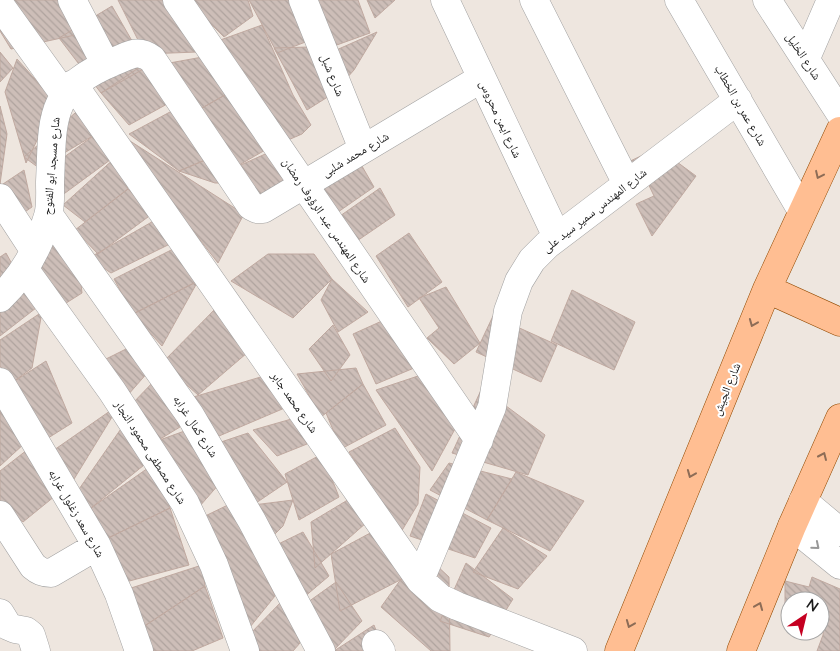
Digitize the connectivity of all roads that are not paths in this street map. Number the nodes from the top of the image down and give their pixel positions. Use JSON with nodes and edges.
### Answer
{"nodes":[{"id":1,"x":72,"y":0,"type":"edge"},
{"id":2,"x":177,"y":0,"type":"edge"},
{"id":3,"x":303,"y":0,"type":"edge"},
{"id":4,"x":445,"y":0,"type":"edge"},
{"id":5,"x":534,"y":0,"type":"edge"},
{"id":6,"x":679,"y":0,"type":"edge"},
{"id":7,"x":767,"y":0,"type":"edge"},
{"id":8,"x":831,"y":0,"type":"edge"},
{"id":9,"x":0,"y":5,"type":"edge"},
{"id":10,"x":806,"y":58,"type":"junction"},
{"id":11,"x":106,"y":65,"type":"junction"},
{"id":12,"x":482,"y":78,"type":"junction"},
{"id":13,"x":69,"y":89,"type":"junction"},
{"id":14,"x":738,"y":100,"type":"junction"},
{"id":15,"x":840,"y":113,"type":"edge"},
{"id":16,"x":840,"y":131,"type":"edge"},
{"id":17,"x":363,"y":150,"type":"junction"},
{"id":18,"x":627,"y":184,"type":"junction"},
{"id":19,"x":303,"y":185,"type":"junction"},
{"id":20,"x":0,"y":198,"type":"edge"},
{"id":21,"x":802,"y":211,"type":"junction"},
{"id":22,"x":49,"y":215,"type":"junction"},
{"id":23,"x":557,"y":238,"type":"junction"},
{"id":24,"x":29,"y":260,"type":"junction"},
{"id":25,"x":767,"y":289,"type":"junction"},
{"id":26,"x":0,"y":298,"type":"edge"},
{"id":27,"x":840,"y":322,"type":"edge"},
{"id":28,"x":0,"y":382,"type":"edge"},
{"id":29,"x":840,"y":418,"type":"edge"},
{"id":30,"x":479,"y":440,"type":"junction"},
{"id":31,"x":803,"y":501,"type":"junction"},
{"id":32,"x":0,"y":515,"type":"edge"},
{"id":33,"x":792,"y":526,"type":"junction"},
{"id":34,"x":840,"y":532,"type":"edge"},
{"id":35,"x":97,"y":546,"type":"junction"},
{"id":36,"x":840,"y":565,"type":"edge"},
{"id":37,"x":420,"y":580,"type":"junction"},
{"id":38,"x":10,"y":621,"type":"edge"},
{"id":39,"x":36,"y":651,"type":"edge"},
{"id":40,"x":139,"y":651,"type":"edge"},
{"id":41,"x":245,"y":651,"type":"edge"},
{"id":42,"x":322,"y":651,"type":"edge"},
{"id":43,"x":573,"y":651,"type":"edge"},
{"id":44,"x":619,"y":651,"type":"edge"},
{"id":45,"x":741,"y":651,"type":"edge"}],
"edges":[{"from":1,"to":11,"type":"street"},
{"from":2,"to":19,"type":"street","name":"شارع المهندس عبد الرؤوف رمضان"},
{"from":3,"to":17,"type":"street","name":"شارع شبل"},
{"from":4,"to":12,"type":"street","name":"شارع ايمن محروس"},
{"from":5,"to":18,"type":"street"},
{"from":6,"to":14,"type":"street","name":"شارع عمر بن الخطاب"},
{"from":7,"to":10,"type":"street","name":"شارع الخليل"},
{"from":8,"to":10,"type":"street"},
{"from":9,"to":13,"type":"street","name":"شارع محمد جابر"},
{"from":10,"to":15,"type":"street","name":"شارع الخليل"},
{"from":11,"to":13,"type":"street"},
{"from":11,"to":19,"type":"street","name":"شارع محمد شلبى"},
{"from":12,"to":17,"type":"street","name":"شارع محمد شلبى"},
{"from":12,"to":23,"type":"street","name":"شارع ايمن محروس"},
{"from":13,"to":22,"type":"street","name":"شارع مسجد ابو الفتوح"},
{"from":13,"to":37,"type":"street","name":"شارع محمد جابر"},
{"from":14,"to":18,"type":"street","name":"شارع المهندس سمير سيد على"},
{"from":14,"to":21,"type":"street","name":"شارع عمر بن الخطاب"},
{"from":16,"to":21,"type":"main road","name":"شارع الجيش","one_way":true},
{"from":17,"to":19,"type":"street","name":"شارع محمد شلبى"},
{"from":18,"to":23,"type":"street","name":"شارع المهندس سمير سيد على"},
{"from":19,"to":30,"type":"street","name":"شارع المهندس عبد الرؤوف رمضان"},
{"from":20,"to":24,"type":"street","name":"شارع مصطفى محمود النجار"},
{"from":21,"to":25,"type":"main road","name":"شارع الجيش"},
{"from":22,"to":24,"type":"street","name":"شارع مسجد ابو الفتوح"},
{"from":22,"to":42,"type":"street","name":"شارع كمال غرابه"},
{"from":23,"to":30,"type":"street","name":"شارع المهندس سمير سيد على"},
{"from":24,"to":26,"type":"street","name":"شارع مسجد ابو الفتوح"},
{"from":24,"to":41,"type":"street","name":"شارع مصطفى محمود النجار"},
{"from":25,"to":27,"type":"main road"},
{"from":25,"to":44,"type":"main road","name":"شارع الجيش","one_way":true},
{"from":28,"to":35,"type":"street","name":"شارع سعد زغلول غرابه"},
{"from":31,"to":29,"type":"main road","one_way":true},
{"from":30,"to":37,"type":"street","name":"شارع المهندس سمير سيد على"},
{"from":31,"to":33,"type":"main road"},
{"from":31,"to":34,"type":"street"},
{"from":32,"to":35,"type":"street"},
{"from":33,"to":36,"type":"street","one_way":true},
{"from":45,"to":33,"type":"main road","one_way":true},
{"from":35,"to":40,"type":"street","name":"شارع سعد زغلول غرابه"},
{"from":37,"to":43,"type":"street","name":"شارع محمد جابر"},
{"from":38,"to":39,"type":"street"}]}
